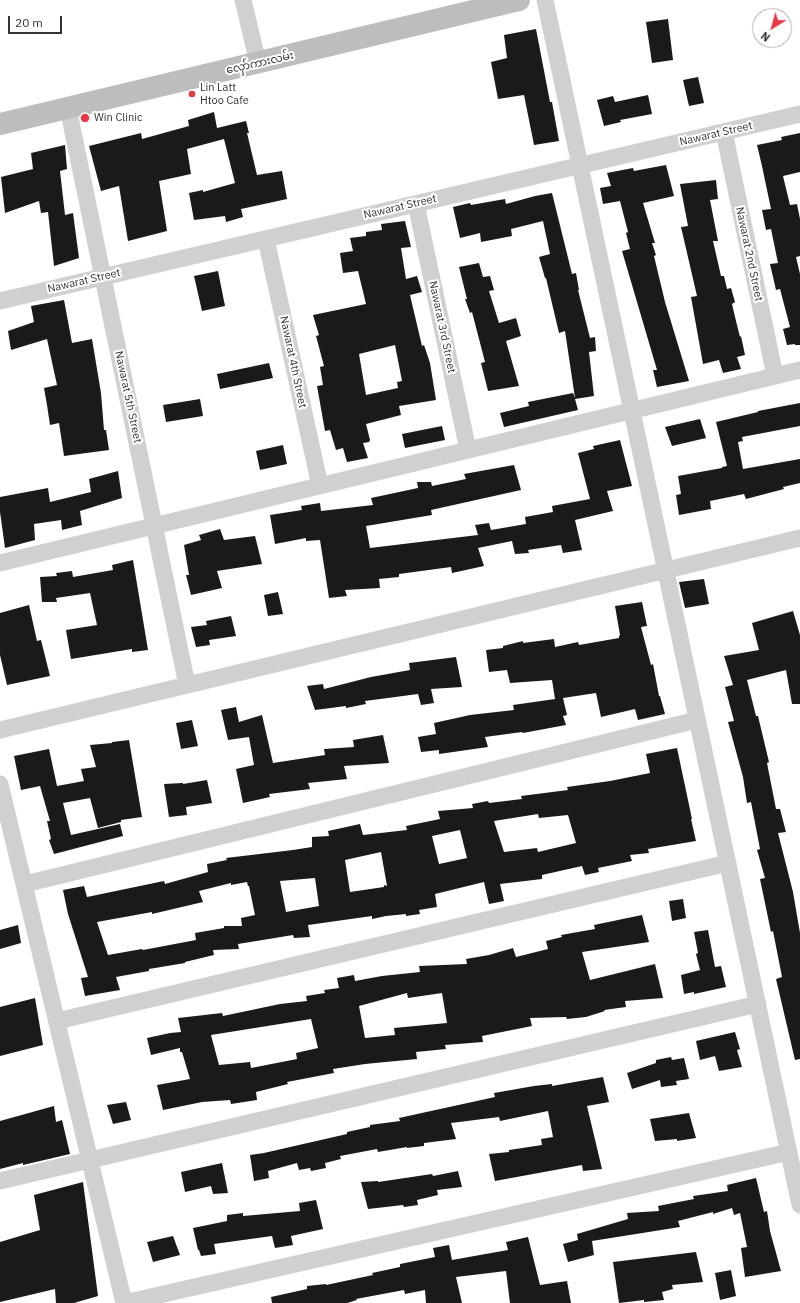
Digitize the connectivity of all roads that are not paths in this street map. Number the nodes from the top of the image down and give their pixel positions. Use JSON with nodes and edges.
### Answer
{"nodes":[{"id":1,"x":243,"y":0,"type":"edge"},
{"id":2,"x":519,"y":0,"type":"edge"},
{"id":3,"x":545,"y":0,"type":"edge"},
{"id":4,"x":258,"y":63,"type":"junction"},
{"id":5,"x":68,"y":108,"type":"junction"},
{"id":6,"x":800,"y":114,"type":"edge"},
{"id":7,"x":0,"y":124,"type":"edge"},
{"id":8,"x":724,"y":132,"type":"junction"},
{"id":9,"x":580,"y":165,"type":"junction"},
{"id":10,"x":416,"y":204,"type":"junction"},
{"id":11,"x":266,"y":239,"type":"junction"},
{"id":12,"x":103,"y":277,"type":"junction"},
{"id":13,"x":0,"y":301,"type":"edge"},
{"id":14,"x":800,"y":370,"type":"edge"},
{"id":15,"x":775,"y":376,"type":"junction"},
{"id":16,"x":632,"y":410,"type":"junction"},
{"id":17,"x":468,"y":450,"type":"junction"},
{"id":18,"x":320,"y":486,"type":"junction"},
{"id":19,"x":154,"y":526,"type":"junction"},
{"id":20,"x":800,"y":538,"type":"edge"},
{"id":21,"x":0,"y":563,"type":"edge"},
{"id":22,"x":666,"y":570,"type":"junction"},
{"id":23,"x":187,"y":685,"type":"junction"},
{"id":24,"x":697,"y":720,"type":"junction"},
{"id":25,"x":0,"y":730,"type":"edge"},
{"id":26,"x":0,"y":784,"type":"edge"},
{"id":27,"x":728,"y":863,"type":"junction"},
{"id":28,"x":25,"y":884,"type":"junction"},
{"id":29,"x":758,"y":1004,"type":"junction"},
{"id":30,"x":57,"y":1021,"type":"junction"},
{"id":31,"x":789,"y":1152,"type":"junction"},
{"id":32,"x":90,"y":1161,"type":"junction"},
{"id":33,"x":0,"y":1181,"type":"edge"},
{"id":34,"x":800,"y":1205,"type":"edge"}],
"edges":[{"from":1,"to":4,"type":"street"},
{"from":2,"to":4,"type":"main road","name":"လှော်ကားလမ်း"},
{"from":3,"to":9,"type":"street"},
{"from":4,"to":5,"type":"main road","name":"လှော်ကားလမ်း"},
{"from":5,"to":7,"type":"main road","name":"လှော်ကားလမ်း"},
{"from":5,"to":12,"type":"street","name":"Nawarat 5th Street"},
{"from":6,"to":8,"type":"street","name":"Nawarat Street"},
{"from":8,"to":9,"type":"street","name":"Nawarat Street"},
{"from":8,"to":15,"type":"street","name":"Nawarat 2nd Street"},
{"from":9,"to":10,"type":"street","name":"Nawarat Street"},
{"from":9,"to":16,"type":"street"},
{"from":10,"to":11,"type":"street","name":"Nawarat Street"},
{"from":10,"to":17,"type":"street","name":"Nawarat 3rd Street"},
{"from":11,"to":12,"type":"street","name":"Nawarat Street"},
{"from":11,"to":18,"type":"street","name":"Nawarat 4th Street"},
{"from":12,"to":13,"type":"street","name":"Nawarat Street"},
{"from":12,"to":19,"type":"street","name":"Nawarat 5th Street"},
{"from":14,"to":15,"type":"street"},
{"from":15,"to":16,"type":"street"},
{"from":16,"to":17,"type":"street"},
{"from":16,"to":22,"type":"street"},
{"from":17,"to":18,"type":"street"},
{"from":18,"to":19,"type":"street"},
{"from":19,"to":21,"type":"street"},
{"from":19,"to":23,"type":"street","name":"Nawarat 5th Street"},
{"from":20,"to":22,"type":"street"},
{"from":22,"to":23,"type":"street"},
{"from":22,"to":24,"type":"street"},
{"from":23,"to":25,"type":"street"},
{"from":24,"to":27,"type":"street"},
{"from":24,"to":28,"type":"street"},
{"from":26,"to":28,"type":"street"},
{"from":27,"to":29,"type":"street"},
{"from":27,"to":30,"type":"street"},
{"from":28,"to":30,"type":"street"},
{"from":29,"to":31,"type":"street"},
{"from":29,"to":32,"type":"street"},
{"from":30,"to":32,"type":"street"},
{"from":31,"to":32,"type":"street"},
{"from":31,"to":34,"type":"street"},
{"from":32,"to":33,"type":"street"}]}
